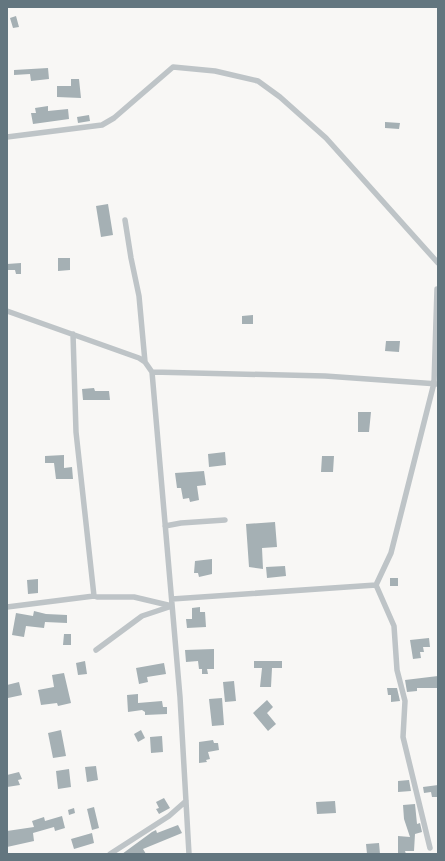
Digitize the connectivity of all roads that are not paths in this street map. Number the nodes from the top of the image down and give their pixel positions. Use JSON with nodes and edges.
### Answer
{"nodes":[{"id":1,"x":7,"y":137,"type":"edge"},
{"id":2,"x":126,"y":220,"type":"dead end"},
{"id":3,"x":438,"y":263,"type":"edge"},
{"id":4,"x":437,"y":289,"type":"dead end"},
{"id":5,"x":7,"y":311,"type":"edge"},
{"id":6,"x":73,"y":334,"type":"junction"},
{"id":7,"x":145,"y":362,"type":"junction"},
{"id":8,"x":152,"y":372,"type":"junction"},
{"id":9,"x":436,"y":384,"type":"edge"},
{"id":10,"x":225,"y":520,"type":"dead end"},
{"id":11,"x":165,"y":526,"type":"junction"},
{"id":12,"x":376,"y":585,"type":"junction"},
{"id":13,"x":94,"y":596,"type":"junction"},
{"id":14,"x":172,"y":599,"type":"junction"},
{"id":15,"x":172,"y":606,"type":"junction"},
{"id":16,"x":7,"y":607,"type":"edge"},
{"id":17,"x":96,"y":650,"type":"dead end"},
{"id":18,"x":186,"y":801,"type":"junction"},
{"id":19,"x":430,"y":848,"type":"dead end"},
{"id":20,"x":110,"y":854,"type":"edge"},
{"id":21,"x":189,"y":854,"type":"edge"}],
"edges":[{"from":1,"to":3,"type":"street"},
{"from":2,"to":7,"type":"street"},
{"from":4,"to":9,"type":"street"},
{"from":5,"to":6,"type":"street"},
{"from":6,"to":7,"type":"street"},
{"from":6,"to":13,"type":"street"},
{"from":7,"to":8,"type":"street"},
{"from":8,"to":9,"type":"street"},
{"from":8,"to":11,"type":"street"},
{"from":9,"to":12,"type":"street"},
{"from":10,"to":11,"type":"street"},
{"from":11,"to":14,"type":"street"},
{"from":12,"to":14,"type":"street"},
{"from":12,"to":19,"type":"street"},
{"from":13,"to":15,"type":"street"},
{"from":13,"to":16,"type":"street"},
{"from":14,"to":15,"type":"street"},
{"from":15,"to":17,"type":"street"},
{"from":15,"to":18,"type":"street"},
{"from":18,"to":20,"type":"street"},
{"from":18,"to":21,"type":"street"}]}
